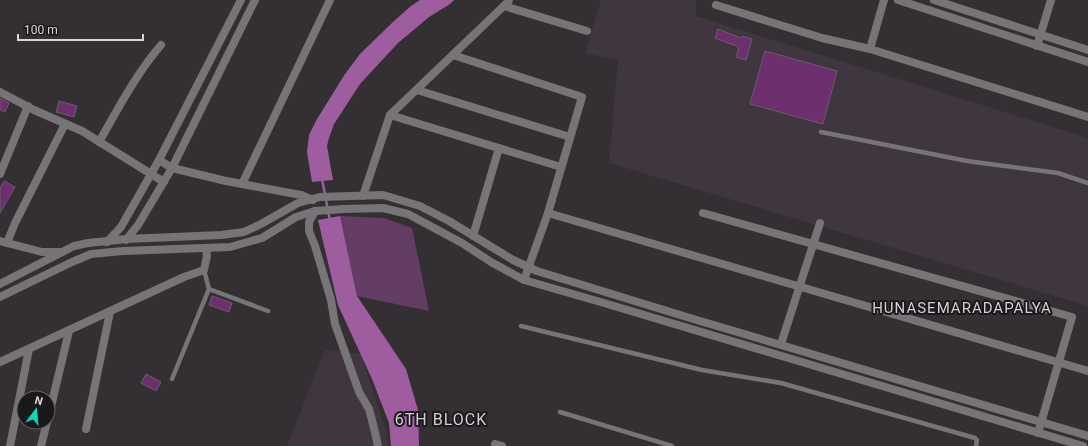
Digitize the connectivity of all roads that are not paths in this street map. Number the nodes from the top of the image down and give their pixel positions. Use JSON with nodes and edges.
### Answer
{"nodes":[{"id":1,"x":241,"y":0,"type":"edge"},
{"id":2,"x":255,"y":0,"type":"edge"},
{"id":3,"x":330,"y":0,"type":"edge"},
{"id":4,"x":884,"y":0,"type":"edge"},
{"id":5,"x":898,"y":0,"type":"edge"},
{"id":6,"x":934,"y":0,"type":"edge"},
{"id":7,"x":1051,"y":0,"type":"edge"},
{"id":8,"x":507,"y":3,"type":"edge"},
{"id":9,"x":716,"y":5,"type":"dead end"},
{"id":10,"x":587,"y":31,"type":"dead end"},
{"id":11,"x":1041,"y":35,"type":"junction"},
{"id":12,"x":161,"y":45,"type":"dead end"},
{"id":13,"x":1037,"y":46,"type":"junction"},
{"id":14,"x":870,"y":49,"type":"junction"},
{"id":15,"x":1088,"y":50,"type":"edge"},
{"id":16,"x":453,"y":56,"type":"junction"},
{"id":17,"x":1088,"y":62,"type":"edge"},
{"id":18,"x":417,"y":90,"type":"junction"},
{"id":19,"x":0,"y":92,"type":"edge"},
{"id":20,"x":28,"y":106,"type":"junction"},
{"id":21,"x":390,"y":115,"type":"junction"},
{"id":22,"x":1088,"y":117,"type":"edge"},
{"id":23,"x":65,"y":124,"type":"junction"},
{"id":24,"x":821,"y":132,"type":"dead end"},
{"id":25,"x":570,"y":137,"type":"junction"},
{"id":26,"x":99,"y":142,"type":"junction"},
{"id":27,"x":499,"y":148,"type":"junction"},
{"id":28,"x":160,"y":160,"type":"junction"},
{"id":29,"x":561,"y":167,"type":"junction"},
{"id":30,"x":172,"y":168,"type":"junction"},
{"id":31,"x":0,"y":174,"type":"edge"},
{"id":32,"x":152,"y":174,"type":"junction"},
{"id":33,"x":164,"y":182,"type":"junction"},
{"id":34,"x":1088,"y":183,"type":"edge"},
{"id":35,"x":242,"y":184,"type":"junction"},
{"id":36,"x":363,"y":196,"type":"junction"},
{"id":37,"x":312,"y":199,"type":"junction"},
{"id":38,"x":315,"y":211,"type":"junction"},
{"id":39,"x":548,"y":213,"type":"junction"},
{"id":40,"x":703,"y":213,"type":"dead end"},
{"id":41,"x":820,"y":223,"type":"dead end"},
{"id":42,"x":473,"y":236,"type":"junction"},
{"id":43,"x":127,"y":239,"type":"junction"},
{"id":44,"x":110,"y":240,"type":"junction"},
{"id":45,"x":4,"y":242,"type":"edge"},
{"id":46,"x":813,"y":244,"type":"junction"},
{"id":47,"x":206,"y":248,"type":"junction"},
{"id":48,"x":62,"y":252,"type":"junction"},
{"id":49,"x":114,"y":252,"type":"junction"},
{"id":50,"x":95,"y":254,"type":"junction"},
{"id":51,"x":529,"y":268,"type":"junction"},
{"id":52,"x":204,"y":270,"type":"junction"},
{"id":53,"x":524,"y":280,"type":"junction"},
{"id":54,"x":0,"y":284,"type":"edge"},
{"id":55,"x":800,"y":287,"type":"junction"},
{"id":56,"x":209,"y":289,"type":"junction"},
{"id":57,"x":0,"y":297,"type":"edge"},
{"id":58,"x":268,"y":311,"type":"dead end"},
{"id":59,"x":110,"y":312,"type":"junction"},
{"id":60,"x":521,"y":326,"type":"dead end"},
{"id":61,"x":69,"y":331,"type":"junction"},
{"id":62,"x":781,"y":344,"type":"junction"},
{"id":63,"x":29,"y":349,"type":"junction"},
{"id":64,"x":0,"y":362,"type":"edge"},
{"id":65,"x":1059,"y":362,"type":"junction"},
{"id":66,"x":1088,"y":371,"type":"edge"},
{"id":67,"x":172,"y":379,"type":"dead end"},
{"id":68,"x":55,"y":390,"type":"edge"},
{"id":69,"x":560,"y":412,"type":"dead end"},
{"id":70,"x":1041,"y":422,"type":"junction"},
{"id":71,"x":86,"y":429,"type":"dead end"},
{"id":72,"x":45,"y":430,"type":"edge"},
{"id":73,"x":1038,"y":433,"type":"junction"},
{"id":74,"x":1088,"y":436,"type":"edge"},
{"id":75,"x":10,"y":446,"type":"edge"},
{"id":76,"x":42,"y":446,"type":"edge"},
{"id":77,"x":378,"y":446,"type":"edge"},
{"id":78,"x":672,"y":446,"type":"edge"},
{"id":79,"x":976,"y":446,"type":"edge"},
{"id":80,"x":1083,"y":446,"type":"edge"}],
"edges":[{"from":1,"to":28,"type":"street"},
{"from":2,"to":30,"type":"street"},
{"from":3,"to":35,"type":"street"},
{"from":4,"to":14,"type":"street"},
{"from":5,"to":13,"type":"street"},
{"from":6,"to":11,"type":"street"},
{"from":7,"to":11,"type":"street"},
{"from":8,"to":10,"type":"street"},
{"from":8,"to":16,"type":"street"},
{"from":9,"to":14,"type":"street"},
{"from":11,"to":13,"type":"street"},
{"from":11,"to":15,"type":"street"},
{"from":12,"to":26,"type":"street"},
{"from":13,"to":17,"type":"street"},
{"from":14,"to":22,"type":"street"},
{"from":16,"to":18,"type":"street"},
{"from":16,"to":25,"type":"street"},
{"from":18,"to":21,"type":"street"},
{"from":18,"to":25,"type":"street"},
{"from":19,"to":20,"type":"street"},
{"from":20,"to":23,"type":"street"},
{"from":20,"to":31,"type":"street"},
{"from":21,"to":27,"type":"street"},
{"from":21,"to":36,"type":"street"},
{"from":23,"to":26,"type":"street"},
{"from":23,"to":45,"type":"street"},
{"from":24,"to":34,"type":"lane"},
{"from":25,"to":29,"type":"street"},
{"from":26,"to":32,"type":"street"},
{"from":27,"to":29,"type":"street"},
{"from":27,"to":42,"type":"street"},
{"from":28,"to":30,"type":"street"},
{"from":28,"to":32,"type":"street"},
{"from":29,"to":39,"type":"street"},
{"from":30,"to":33,"type":"street"},
{"from":30,"to":35,"type":"street"},
{"from":32,"to":33,"type":"street"},
{"from":32,"to":44,"type":"street"},
{"from":33,"to":43,"type":"street"},
{"from":35,"to":37,"type":"street"},
{"from":36,"to":37,"type":"street"},
{"from":36,"to":42,"type":"street"},
{"from":37,"to":38,"type":"street"},
{"from":37,"to":43,"type":"street"},
{"from":38,"to":47,"type":"street"},
{"from":38,"to":53,"type":"street"},
{"from":38,"to":77,"type":"street"},
{"from":39,"to":51,"type":"street"},
{"from":39,"to":55,"type":"street"},
{"from":40,"to":46,"type":"street"},
{"from":41,"to":46,"type":"street"},
{"from":42,"to":51,"type":"street"},
{"from":43,"to":44,"type":"street"},
{"from":43,"to":49,"type":"street"},
{"from":44,"to":48,"type":"street"},
{"from":44,"to":50,"type":"street"},
{"from":45,"to":48,"type":"street"},
{"from":46,"to":55,"type":"street"},
{"from":46,"to":65,"type":"street"},
{"from":47,"to":49,"type":"street"},
{"from":47,"to":52,"type":"street"},
{"from":48,"to":54,"type":"street"},
{"from":49,"to":50,"type":"street"},
{"from":50,"to":57,"type":"street"},
{"from":51,"to":53,"type":"street"},
{"from":51,"to":62,"type":"street"},
{"from":52,"to":56,"type":"lane"},
{"from":52,"to":59,"type":"street"},
{"from":53,"to":73,"type":"street"},
{"from":55,"to":62,"type":"street"},
{"from":55,"to":65,"type":"street"},
{"from":56,"to":58,"type":"lane"},
{"from":56,"to":67,"type":"lane"},
{"from":59,"to":61,"type":"street"},
{"from":59,"to":71,"type":"street"},
{"from":60,"to":79,"type":"lane"},
{"from":61,"to":63,"type":"street"},
{"from":61,"to":68,"type":"street"},
{"from":62,"to":70,"type":"street"},
{"from":63,"to":64,"type":"street"},
{"from":63,"to":75,"type":"street"},
{"from":65,"to":66,"type":"street"},
{"from":65,"to":70,"type":"street"},
{"from":69,"to":78,"type":"lane"},
{"from":70,"to":73,"type":"street"},
{"from":70,"to":74,"type":"street"},
{"from":72,"to":76,"type":"street"},
{"from":73,"to":80,"type":"street"}]}
